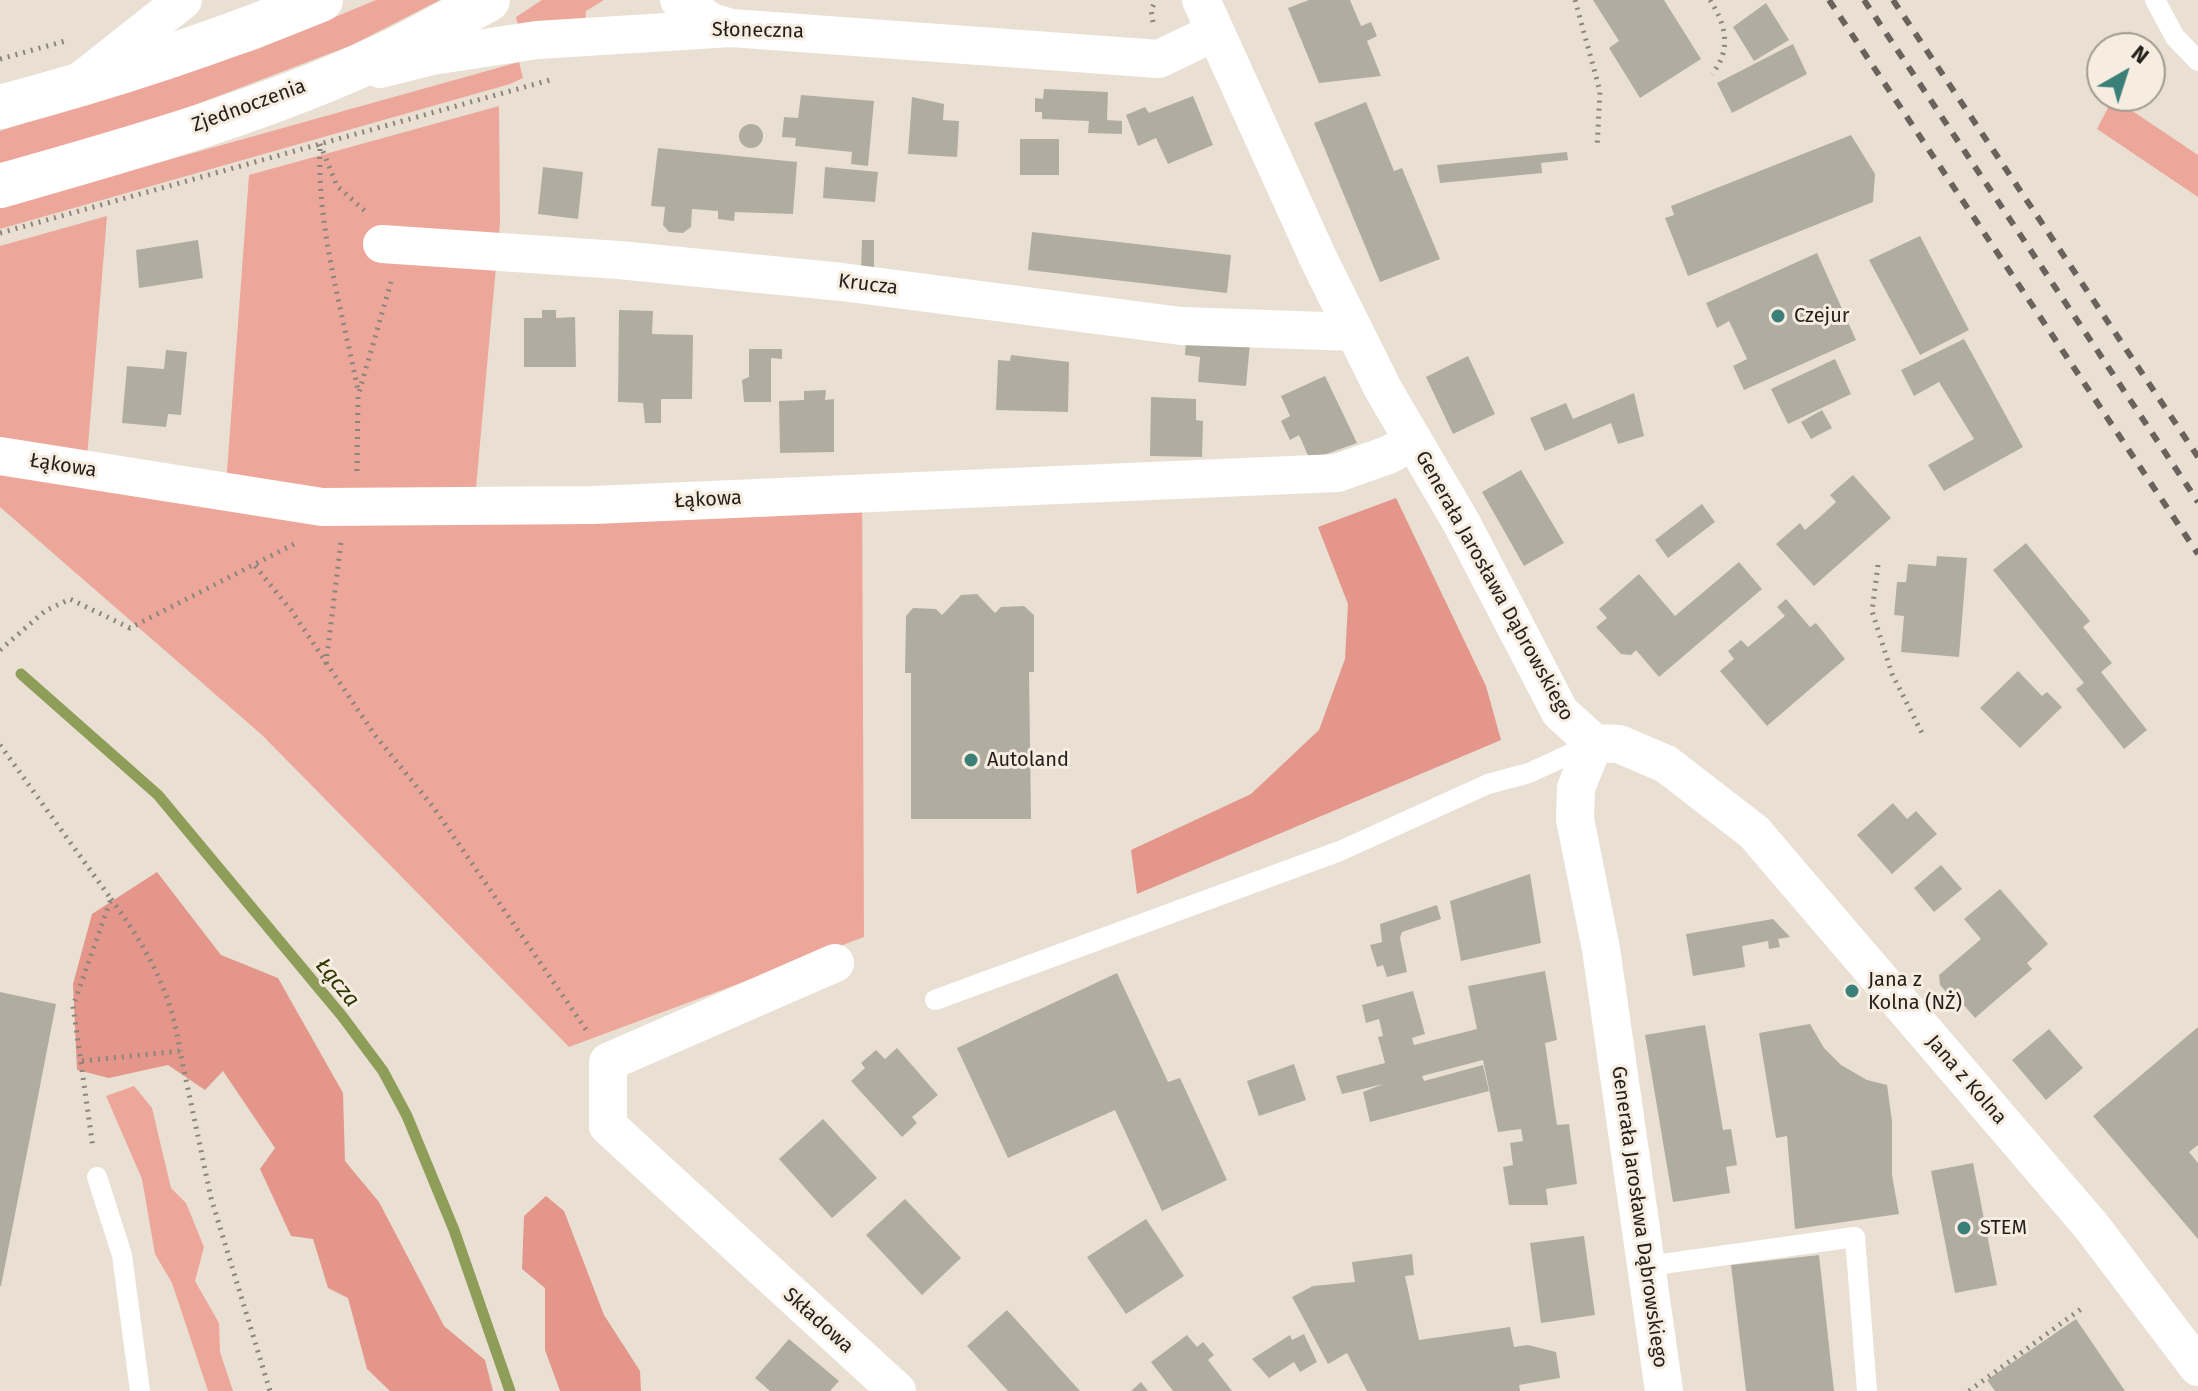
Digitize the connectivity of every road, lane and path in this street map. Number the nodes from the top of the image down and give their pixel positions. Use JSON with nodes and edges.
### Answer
{"nodes":[{"id":1,"x":183,"y":0,"type":"edge"},
{"id":2,"x":321,"y":0,"type":"edge"},
{"id":3,"x":488,"y":0,"type":"edge"},
{"id":4,"x":679,"y":0,"type":"edge"},
{"id":5,"x":1575,"y":0,"type":"edge"},
{"id":6,"x":1710,"y":0,"type":"edge"},
{"id":7,"x":2155,"y":0,"type":"edge"},
{"id":8,"x":1208,"y":16,"type":"edge"},
{"id":9,"x":731,"y":28,"type":"junction"},
{"id":10,"x":2198,"y":61,"type":"edge"},
{"id":11,"x":1712,"y":74,"type":"dead end"},
{"id":12,"x":559,"y":78,"type":"dead end"},
{"id":13,"x":71,"y":88,"type":"junction"},
{"id":14,"x":300,"y":89,"type":"junction"},
{"id":15,"x":0,"y":107,"type":"edge"},
{"id":16,"x":320,"y":144,"type":"junction"},
{"id":17,"x":1597,"y":148,"type":"dead end"},
{"id":18,"x":0,"y":186,"type":"edge"},
{"id":19,"x":0,"y":233,"type":"edge"},
{"id":20,"x":393,"y":246,"type":"junction"},
{"id":21,"x":1354,"y":332,"type":"junction"},
{"id":22,"x":359,"y":393,"type":"junction"},
{"id":23,"x":1412,"y":442,"type":"junction"},
{"id":24,"x":0,"y":456,"type":"edge"},
{"id":25,"x":360,"y":507,"type":"junction"},
{"id":26,"x":1878,"y":565,"type":"dead end"},
{"id":27,"x":0,"y":650,"type":"edge"},
{"id":28,"x":326,"y":664,"type":"junction"},
{"id":29,"x":1923,"y":735,"type":"dead end"},
{"id":30,"x":1594,"y":743,"type":"junction"},
{"id":31,"x":0,"y":745,"type":"edge"},
{"id":32,"x":111,"y":899,"type":"junction"},
{"id":33,"x":835,"y":963,"type":"dead end"},
{"id":34,"x":935,"y":1000,"type":"dead end"},
{"id":35,"x":180,"y":1051,"type":"junction"},
{"id":36,"x":82,"y":1061,"type":"junction"},
{"id":37,"x":608,"y":1062,"type":"junction"},
{"id":38,"x":97,"y":1177,"type":"joint"},
{"id":39,"x":1648,"y":1266,"type":"junction"},
{"id":40,"x":2085,"y":1306,"type":"dead end"},
{"id":41,"x":2198,"y":1367,"type":"edge"},
{"id":42,"x":140,"y":1391,"type":"edge"},
{"id":43,"x":270,"y":1391,"type":"edge"},
{"id":44,"x":897,"y":1391,"type":"edge"},
{"id":45,"x":1664,"y":1391,"type":"edge"},
{"id":46,"x":1867,"y":1391,"type":"edge"},
{"id":47,"x":1969,"y":1391,"type":"edge"}],
"edges":[{"from":1,"to":13,"type":"street"},
{"from":2,"to":13,"type":"main road"},
{"from":3,"to":14,"type":"main road","name":"Zjednoczenia"},
{"from":4,"to":9,"type":"street"},
{"from":5,"to":17,"type":"path"},
{"from":6,"to":11,"type":"path"},
{"from":7,"to":10,"type":"lane"},
{"from":8,"to":9,"type":"street","name":"Słoneczna"},
{"from":8,"to":21,"type":"street","name":"Generała Jarosława Dąbrowskiego"},
{"from":9,"to":14,"type":"street","name":"Słoneczna"},
{"from":12,"to":16,"type":"path"},
{"from":13,"to":15,"type":"main road"},
{"from":14,"to":18,"type":"main road","name":"Zjednoczenia"},
{"from":16,"to":19,"type":"path"},
{"from":16,"to":20,"type":"path"},
{"from":16,"to":22,"type":"path"},
{"from":20,"to":21,"type":"street","name":"Krucza"},
{"from":20,"to":22,"type":"path"},
{"from":21,"to":23,"type":"street","name":"Generała Jarosława Dąbrowskiego"},
{"from":22,"to":25,"type":"path"},
{"from":23,"to":25,"type":"street","name":"Łąkowa"},
{"from":23,"to":30,"type":"street","name":"Generała Jarosława Dąbrowskiego"},
{"from":24,"to":25,"type":"street","name":"Łąkowa"},
{"from":25,"to":28,"type":"path"},
{"from":26,"to":29,"type":"path"},
{"from":27,"to":28,"type":"path"},
{"from":28,"to":37,"type":"path"},
{"from":30,"to":34,"type":"lane"},
{"from":30,"to":39,"type":"street","name":"Generała Jarosława Dąbrowskiego"},
{"from":30,"to":41,"type":"street","name":"Jana z Kolna"},
{"from":31,"to":32,"type":"path"},
{"from":32,"to":35,"type":"path"},
{"from":32,"to":36,"type":"path"},
{"from":33,"to":37,"type":"street"},
{"from":35,"to":36,"type":"path"},
{"from":35,"to":43,"type":"path"},
{"from":36,"to":38,"type":"path"},
{"from":37,"to":44,"type":"street","name":"Składowa"},
{"from":38,"to":42,"type":"lane"},
{"from":39,"to":45,"type":"street","name":"Generała Jarosława Dąbrowskiego"},
{"from":39,"to":46,"type":"lane"},
{"from":40,"to":47,"type":"path"}]}
